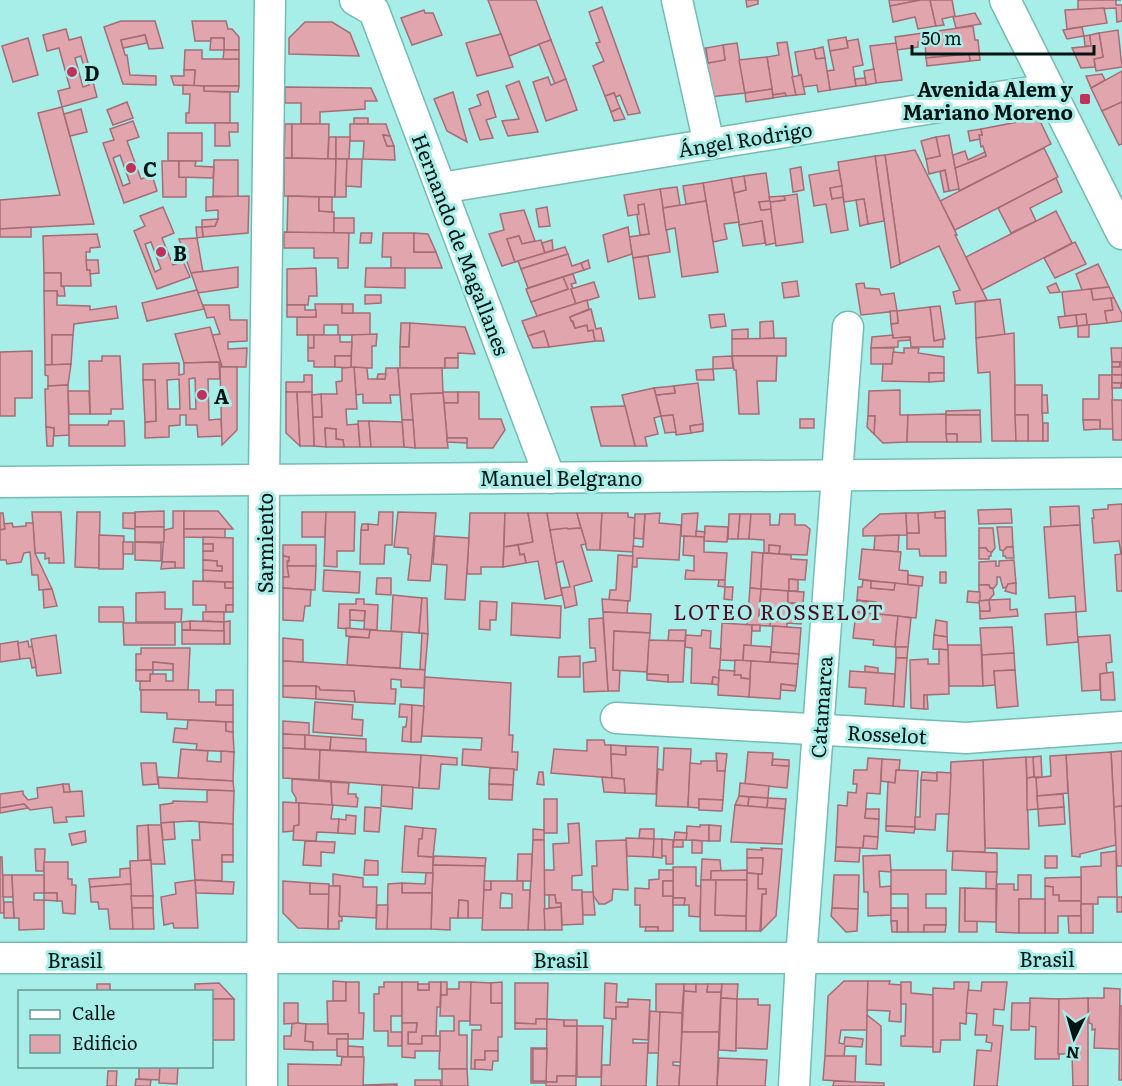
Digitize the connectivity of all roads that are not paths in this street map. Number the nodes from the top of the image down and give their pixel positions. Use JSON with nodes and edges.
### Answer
{"nodes":[{"id":1,"x":270,"y":0,"type":"edge"},
{"id":2,"x":676,"y":0,"type":"edge"},
{"id":3,"x":1005,"y":0,"type":"edge"},
{"id":4,"x":364,"y":5,"type":"edge"},
{"id":5,"x":1049,"y":89,"type":"junction"},
{"id":6,"x":709,"y":144,"type":"junction"},
{"id":7,"x":441,"y":188,"type":"junction"},
{"id":8,"x":1122,"y":234,"type":"edge"},
{"id":9,"x":848,"y":327,"type":"dead end"},
{"id":10,"x":1122,"y":473,"type":"edge"},
{"id":11,"x":837,"y":475,"type":"junction"},
{"id":12,"x":550,"y":478,"type":"junction"},
{"id":13,"x":264,"y":480,"type":"junction"},
{"id":14,"x":0,"y":482,"type":"edge"},
{"id":15,"x":616,"y":718,"type":"dead end"},
{"id":16,"x":1122,"y":727,"type":"edge"},
{"id":17,"x":818,"y":730,"type":"junction"},
{"id":18,"x":0,"y":958,"type":"edge"},
{"id":19,"x":1122,"y":958,"type":"edge"},
{"id":20,"x":262,"y":959,"type":"junction"},
{"id":21,"x":801,"y":959,"type":"junction"},
{"id":22,"x":262,"y":1086,"type":"edge"},
{"id":23,"x":794,"y":1086,"type":"edge"}],
"edges":[{"from":1,"to":13,"type":"street","name":"Sarmiento"},
{"from":2,"to":6,"type":"street"},
{"from":3,"to":5,"type":"street"},
{"from":4,"to":7,"type":"street","name":"Hernando de Magallanes"},
{"from":5,"to":6,"type":"street","name":"Ángel Rodrigo"},
{"from":5,"to":8,"type":"street"},
{"from":6,"to":7,"type":"street","name":"Ángel Rodrigo"},
{"from":7,"to":12,"type":"street","name":"Hernando de Magallanes"},
{"from":9,"to":11,"type":"street","name":"Catamarca"},
{"from":10,"to":11,"type":"street","name":"Manuel Belgrano"},
{"from":11,"to":12,"type":"street","name":"Manuel Belgrano"},
{"from":11,"to":17,"type":"street","name":"Catamarca"},
{"from":12,"to":13,"type":"street","name":"Manuel Belgrano"},
{"from":13,"to":14,"type":"street","name":"Manuel Belgrano"},
{"from":13,"to":20,"type":"street","name":"Sarmiento"},
{"from":15,"to":17,"type":"street","name":"Rosselot"},
{"from":16,"to":17,"type":"street","name":"Rosselot"},
{"from":17,"to":21,"type":"street","name":"Catamarca"},
{"from":18,"to":20,"type":"street","name":"Brasil"},
{"from":19,"to":21,"type":"street","name":"Brasil"},
{"from":20,"to":21,"type":"street","name":"Brasil"},
{"from":20,"to":22,"type":"street","name":"Sarmiento"},
{"from":21,"to":23,"type":"street","name":"Catamarca"}]}
